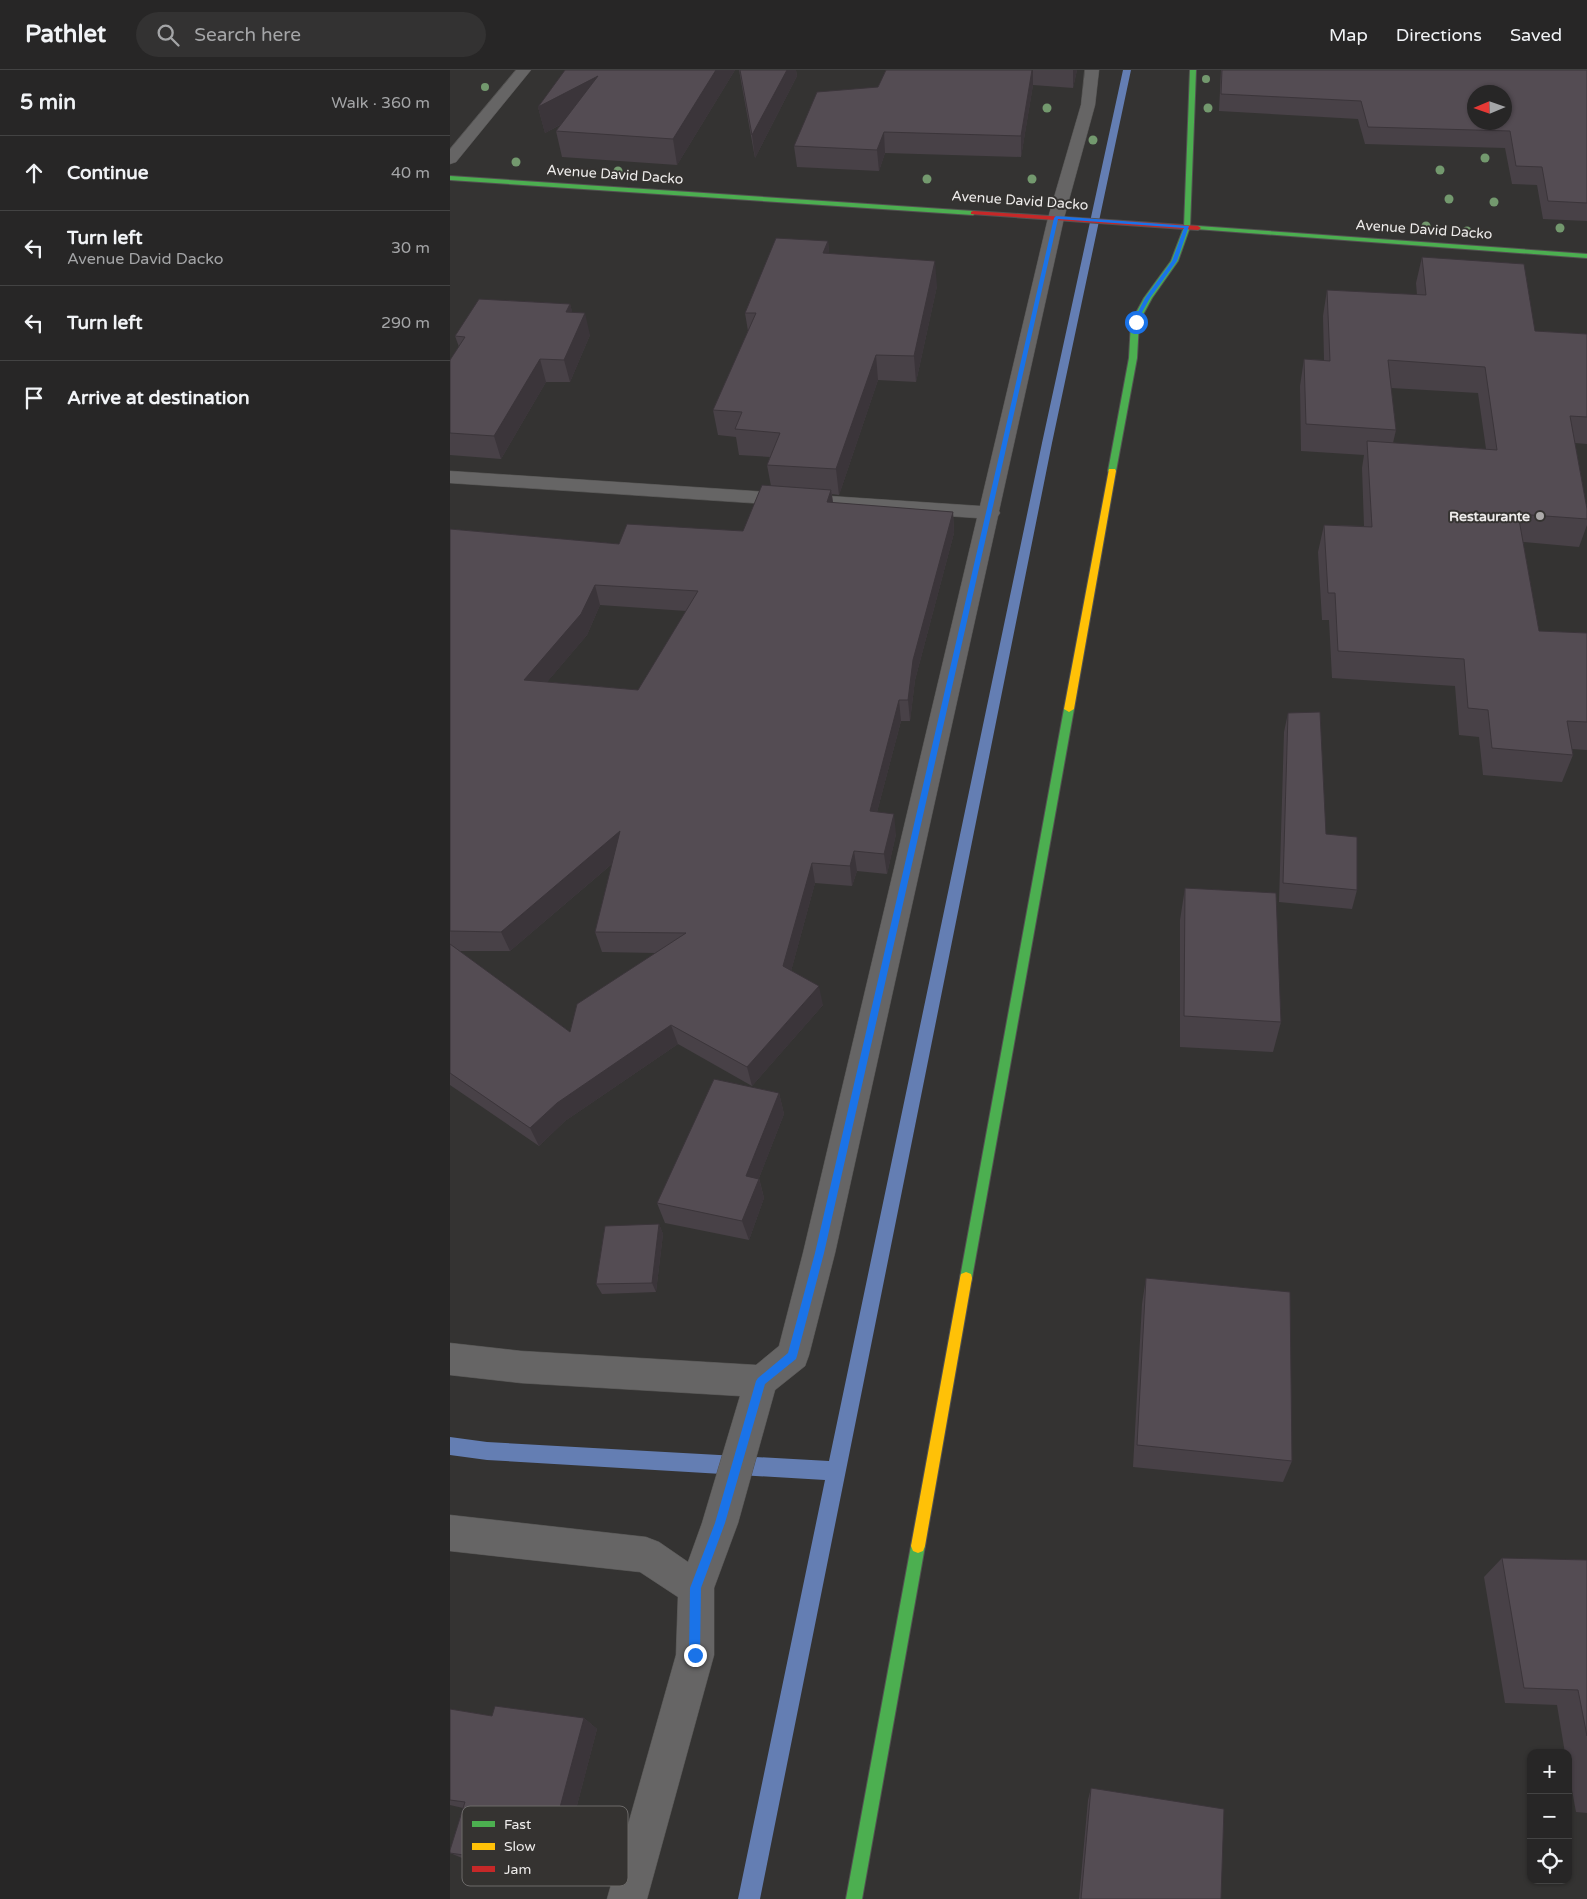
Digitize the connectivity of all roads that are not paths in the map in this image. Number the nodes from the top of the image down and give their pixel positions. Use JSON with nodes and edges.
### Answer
{"nodes":[{"id":1,"x":524,"y":70,"type":"edge"},
{"id":2,"x":1092,"y":70,"type":"edge"},
{"id":3,"x":1193,"y":70,"type":"edge"},
{"id":4,"x":450,"y":159,"type":"edge"},
{"id":5,"x":450,"y":178,"type":"edge"},
{"id":6,"x":1062,"y":218,"type":"junction"},
{"id":7,"x":1186,"y":226,"type":"junction"},
{"id":8,"x":1587,"y":256,"type":"edge"},
{"id":9,"x":450,"y":477,"type":"edge"},
{"id":10,"x":990,"y":513,"type":"junction"},
{"id":11,"x":450,"y":1359,"type":"edge"},
{"id":12,"x":761,"y":1381,"type":"junction"},
{"id":13,"x":450,"y":1534,"type":"edge"},
{"id":14,"x":696,"y":1588,"type":"junction"},
{"id":15,"x":627,"y":1899,"type":"edge"},
{"id":16,"x":854,"y":1899,"type":"edge"}],
"edges":[{"from":1,"to":4,"type":"street"},
{"from":2,"to":6,"type":"street"},
{"from":3,"to":7,"type":"street"},
{"from":5,"to":6,"type":"street","name":"Avenue David Dacko"},
{"from":6,"to":7,"type":"street","name":"Avenue David Dacko"},
{"from":6,"to":10,"type":"street"},
{"from":7,"to":8,"type":"street","name":"Avenue David Dacko"},
{"from":7,"to":16,"type":"street"},
{"from":9,"to":10,"type":"street"},
{"from":10,"to":12,"type":"street"},
{"from":11,"to":12,"type":"street"},
{"from":12,"to":14,"type":"street"},
{"from":13,"to":14,"type":"street"},
{"from":14,"to":15,"type":"street"}]}
